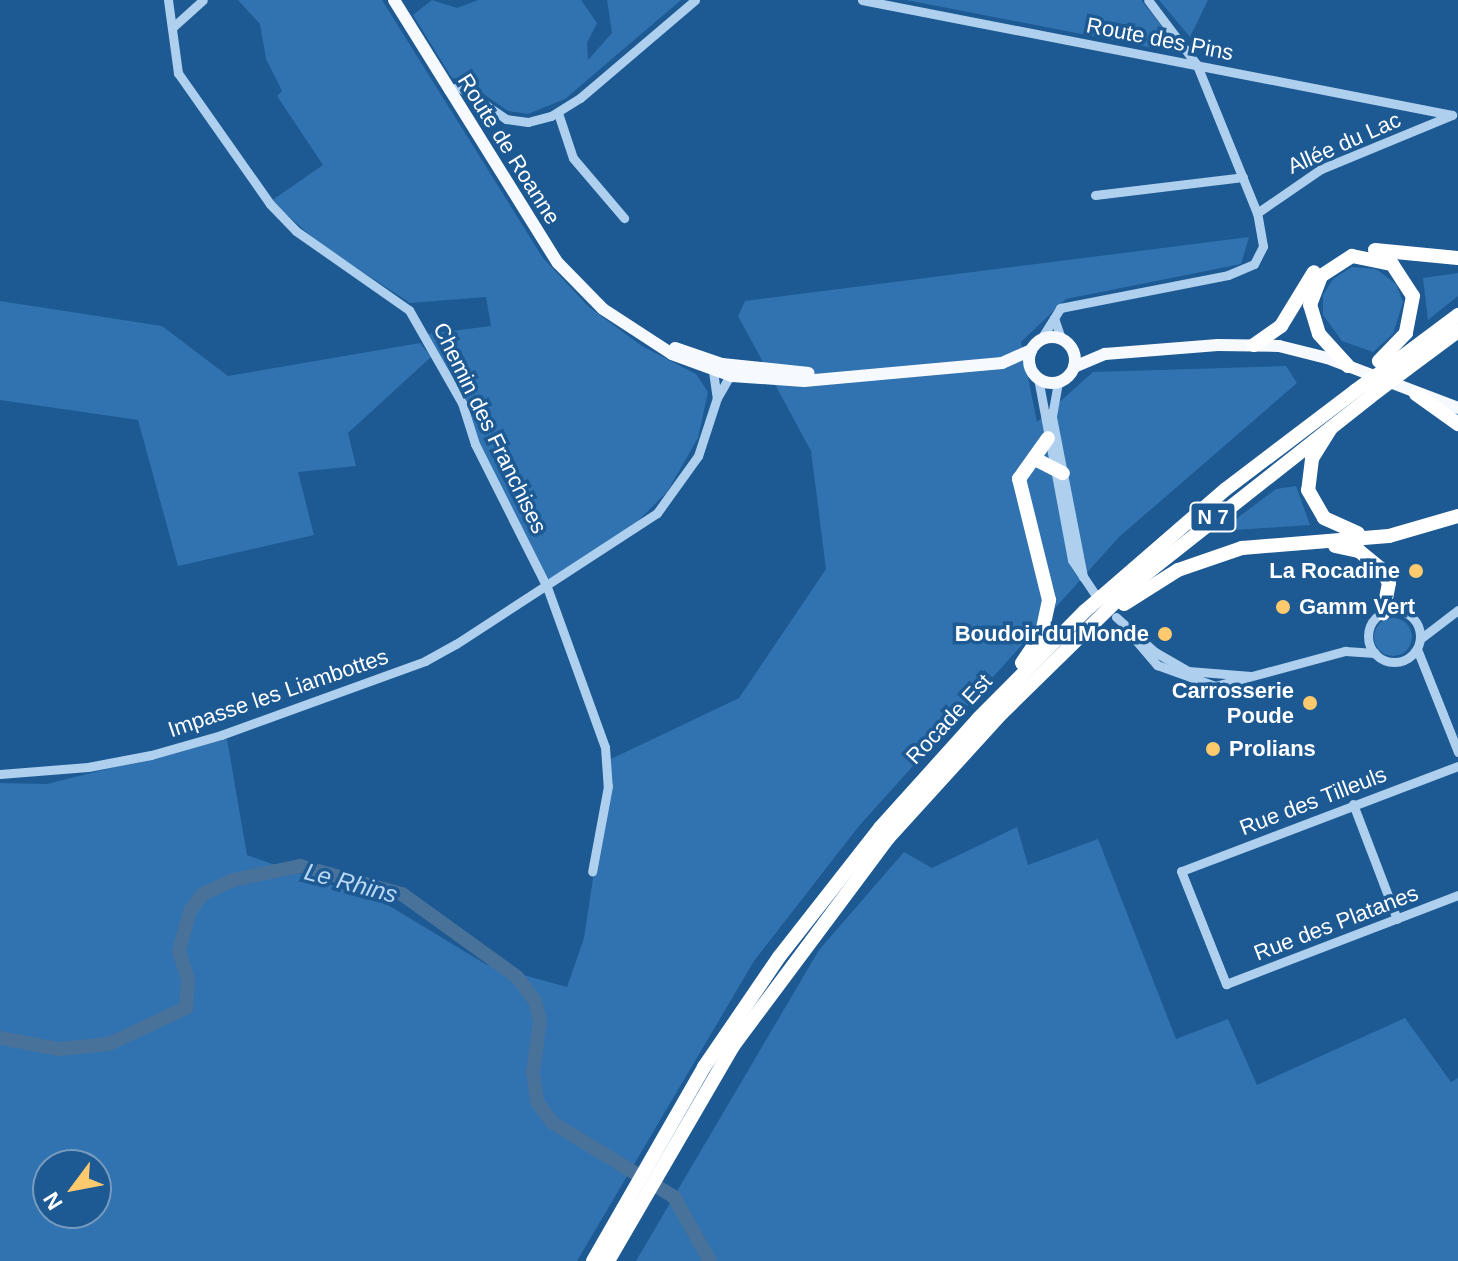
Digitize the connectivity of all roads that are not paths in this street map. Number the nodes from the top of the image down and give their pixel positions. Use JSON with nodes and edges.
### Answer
{"nodes":[{"id":1,"x":168,"y":0,"type":"edge"},
{"id":2,"x":203,"y":0,"type":"edge"},
{"id":3,"x":394,"y":0,"type":"edge"},
{"id":4,"x":695,"y":0,"type":"edge"},
{"id":5,"x":862,"y":0,"type":"edge"},
{"id":6,"x":1148,"y":0,"type":"edge"},
{"id":7,"x":173,"y":27,"type":"junction"},
{"id":8,"x":1197,"y":65,"type":"junction"},
{"id":9,"x":448,"y":90,"type":"junction"},
{"id":10,"x":558,"y":113,"type":"junction"},
{"id":11,"x":1452,"y":115,"type":"joint"},
{"id":12,"x":1243,"y":177,"type":"junction"},
{"id":13,"x":1095,"y":195,"type":"dead end"},
{"id":14,"x":1257,"y":213,"type":"junction"},
{"id":15,"x":624,"y":218,"type":"dead end"},
{"id":16,"x":1458,"y":258,"type":"edge"},
{"id":17,"x":1458,"y":315,"type":"edge"},
{"id":18,"x":1054,"y":318,"type":"junction"},
{"id":19,"x":1458,"y":331,"type":"edge"},
{"id":20,"x":1061,"y":338,"type":"junction"},
{"id":21,"x":1041,"y":339,"type":"junction"},
{"id":22,"x":1254,"y":345,"type":"junction"},
{"id":23,"x":1072,"y":347,"type":"junction"},
{"id":24,"x":1031,"y":350,"type":"junction"},
{"id":25,"x":1105,"y":354,"type":"junction"},
{"id":26,"x":1002,"y":363,"type":"junction"},
{"id":27,"x":1385,"y":363,"type":"junction"},
{"id":28,"x":1348,"y":366,"type":"junction"},
{"id":29,"x":1074,"y":367,"type":"junction"},
{"id":30,"x":724,"y":369,"type":"junction"},
{"id":31,"x":1034,"y":374,"type":"junction"},
{"id":32,"x":1058,"y":382,"type":"junction"},
{"id":33,"x":1416,"y":394,"type":"junction"},
{"id":34,"x":717,"y":398,"type":"junction"},
{"id":35,"x":1458,"y":408,"type":"edge"},
{"id":36,"x":1333,"y":423,"type":"junction"},
{"id":37,"x":1458,"y":424,"type":"edge"},
{"id":38,"x":1048,"y":438,"type":"junction"},
{"id":39,"x":1037,"y":460,"type":"junction"},
{"id":40,"x":1058,"y":469,"type":"junction"},
{"id":41,"x":1458,"y":507,"type":"edge"},
{"id":42,"x":1458,"y":516,"type":"edge"},
{"id":43,"x":1316,"y":539,"type":"junction"},
{"id":44,"x":547,"y":587,"type":"junction"},
{"id":45,"x":1094,"y":593,"type":"dead end"},
{"id":46,"x":1458,"y":610,"type":"edge"},
{"id":47,"x":1383,"y":613,"type":"junction"},
{"id":48,"x":1116,"y":617,"type":"dead end"},
{"id":49,"x":1098,"y":618,"type":"junction"},
{"id":50,"x":1414,"y":621,"type":"junction"},
{"id":51,"x":1438,"y":621,"type":"junction"},
{"id":52,"x":1369,"y":632,"type":"junction"},
{"id":53,"x":1418,"y":644,"type":"junction"},
{"id":54,"x":1345,"y":651,"type":"junction"},
{"id":55,"x":1375,"y":653,"type":"junction"},
{"id":56,"x":1401,"y":661,"type":"junction"},
{"id":57,"x":1425,"y":675,"type":"junction"},
{"id":58,"x":978,"y":719,"type":"junction"},
{"id":59,"x":1457,"y":745,"type":"edge"},
{"id":60,"x":1458,"y":766,"type":"edge"},
{"id":61,"x":0,"y":774,"type":"edge"},
{"id":62,"x":1353,"y":804,"type":"junction"},
{"id":63,"x":592,"y":872,"type":"dead end"},
{"id":64,"x":1458,"y":895,"type":"edge"},
{"id":65,"x":1397,"y":919,"type":"junction"},
{"id":66,"x":1226,"y":984,"type":"joint"},
{"id":67,"x":661,"y":1152,"type":"junction"},
{"id":68,"x":633,"y":1202,"type":"junction"},
{"id":69,"x":593,"y":1261,"type":"edge"},
{"id":70,"x":608,"y":1261,"type":"edge"}],
"edges":[{"from":1,"to":7,"type":"street","name":"Chemin des Franchises"},
{"from":2,"to":7,"type":"street"},
{"from":3,"to":9,"type":"main road","name":"Route de Roanne"},
{"from":4,"to":10,"type":"street"},
{"from":5,"to":8,"type":"street","name":"Route des Pins"},
{"from":6,"to":8,"type":"street"},
{"from":7,"to":44,"type":"street","name":"Chemin des Franchises"},
{"from":8,"to":11,"type":"street","name":"Route des Pins"},
{"from":8,"to":12,"type":"street"},
{"from":9,"to":10,"type":"street"},
{"from":9,"to":30,"type":"main road","name":"Route de Roanne"},
{"from":10,"to":15,"type":"street"},
{"from":11,"to":14,"type":"street","name":"Allée du Lac"},
{"from":12,"to":13,"type":"street"},
{"from":12,"to":14,"type":"street"},
{"from":14,"to":18,"type":"street"},
{"from":16,"to":22,"type":"highway"},
{"from":17,"to":27,"type":"highway","name":"Rocade Est"},
{"from":18,"to":20,"type":"street"},
{"from":18,"to":21,"type":"street"},
{"from":19,"to":36,"type":"highway","name":"Rocade Est","number":"N 7","bridge":true},
{"from":20,"to":21,"type":"main road"},
{"from":20,"to":23,"type":"main road"},
{"from":21,"to":24,"type":"main road"},
{"from":22,"to":25,"type":"main road"},
{"from":22,"to":28,"type":"main road"},
{"from":23,"to":25,"type":"main road"},
{"from":23,"to":29,"type":"main road"},
{"from":24,"to":26,"type":"main road"},
{"from":24,"to":31,"type":"main road"},
{"from":25,"to":29,"type":"main road"},
{"from":26,"to":30,"type":"main road","name":"Route de Roanne"},
{"from":26,"to":31,"type":"main road"},
{"from":27,"to":28,"type":"highway"},
{"from":27,"to":58,"type":"highway","name":"Rocade Est","bridge":true},
{"from":28,"to":33,"type":"main road"},
{"from":29,"to":32,"type":"main road"},
{"from":30,"to":34,"type":"street"},
{"from":30,"to":34,"type":"street"},
{"from":31,"to":32,"type":"main road"},
{"from":31,"to":38,"type":"street"},
{"from":32,"to":40,"type":"street"},
{"from":33,"to":35,"type":"main road"},
{"from":33,"to":37,"type":"highway"},
{"from":34,"to":44,"type":"street","name":"Impasse les Liambottes"},
{"from":36,"to":41,"type":"highway"},
{"from":36,"to":49,"type":"highway","name":"Rocade Est","number":"N 7"},
{"from":38,"to":39,"type":"highway"},
{"from":38,"to":40,"type":"street"},
{"from":39,"to":40,"type":"highway"},
{"from":39,"to":58,"type":"highway"},
{"from":40,"to":45,"type":"street"},
{"from":42,"to":43,"type":"highway"},
{"from":43,"to":47,"type":"highway"},
{"from":43,"to":49,"type":"highway"},
{"from":44,"to":61,"type":"street","name":"Impasse les Liambottes"},
{"from":44,"to":63,"type":"street","name":"Chemin des Franchises"},
{"from":46,"to":51,"type":"street"},
{"from":47,"to":50,"type":"street"},
{"from":47,"to":52,"type":"street"},
{"from":48,"to":54,"type":"street"},
{"from":49,"to":67,"type":"highway","name":"Rocade Est"},
{"from":50,"to":51,"type":"street"},
{"from":50,"to":53,"type":"street"},
{"from":51,"to":53,"type":"street"},
{"from":52,"to":54,"type":"street"},
{"from":52,"to":55,"type":"street"},
{"from":53,"to":56,"type":"street"},
{"from":53,"to":57,"type":"street"},
{"from":54,"to":55,"type":"street"},
{"from":55,"to":56,"type":"street"},
{"from":56,"to":57,"type":"street"},
{"from":57,"to":59,"type":"street"},
{"from":58,"to":67,"type":"highway","name":"Rocade Est"},
{"from":60,"to":62,"type":"street","name":"Rue des Tilleuls"},
{"from":62,"to":65,"type":"street"},
{"from":62,"to":66,"type":"street","name":"Rue des Tilleuls"},
{"from":64,"to":65,"type":"street","name":"Rue des Platanes"},
{"from":65,"to":66,"type":"street","name":"Rue des Platanes"},
{"from":67,"to":68,"type":"highway","name":"Rocade Est"},
{"from":68,"to":69,"type":"highway","name":"Rocade Est"},
{"from":68,"to":70,"type":"highway","name":"Rocade Est"}]}
